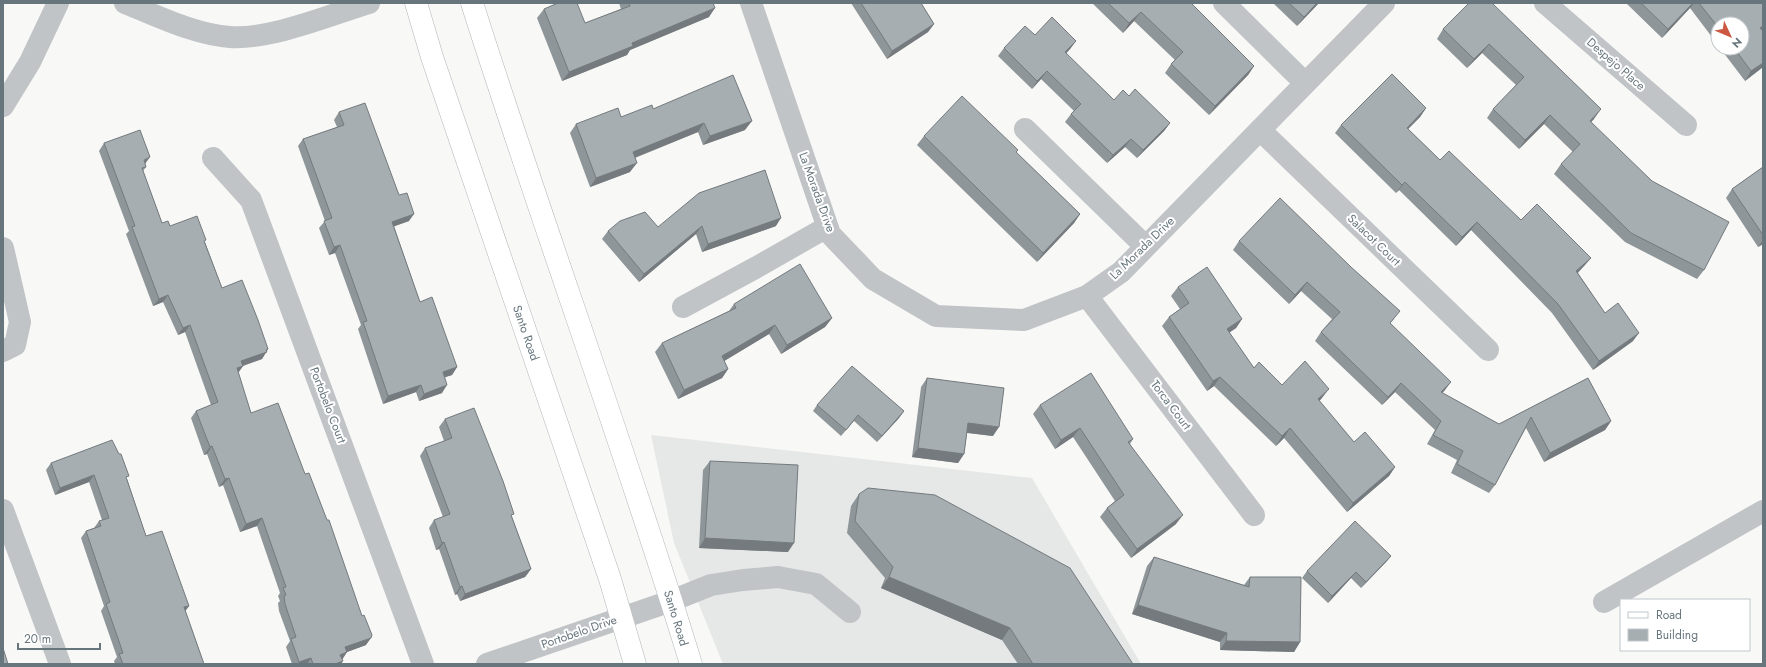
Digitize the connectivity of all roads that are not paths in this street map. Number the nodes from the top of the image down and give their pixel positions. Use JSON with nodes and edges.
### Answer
{"nodes":[{"id":1,"x":58,"y":3,"type":"edge"},
{"id":2,"x":125,"y":3,"type":"edge"},
{"id":3,"x":369,"y":3,"type":"edge"},
{"id":4,"x":416,"y":3,"type":"edge"},
{"id":5,"x":472,"y":3,"type":"edge"},
{"id":6,"x":752,"y":3,"type":"edge"},
{"id":7,"x":1224,"y":3,"type":"edge"},
{"id":8,"x":1384,"y":3,"type":"edge"},
{"id":9,"x":1545,"y":3,"type":"edge"},
{"id":10,"x":1305,"y":83,"type":"junction"},
{"id":11,"x":3,"y":106,"type":"edge"},
{"id":12,"x":1686,"y":125,"type":"dead end"},
{"id":13,"x":1025,"y":129,"type":"dead end"},
{"id":14,"x":1260,"y":130,"type":"junction"},
{"id":15,"x":213,"y":158,"type":"dead end"},
{"id":16,"x":827,"y":227,"type":"junction"},
{"id":17,"x":1146,"y":246,"type":"junction"},
{"id":18,"x":3,"y":248,"type":"edge"},
{"id":19,"x":1087,"y":296,"type":"junction"},
{"id":20,"x":683,"y":307,"type":"dead end"},
{"id":21,"x":1488,"y":350,"type":"dead end"},
{"id":22,"x":3,"y":351,"type":"edge"},
{"id":23,"x":3,"y":510,"type":"edge"},
{"id":24,"x":1763,"y":511,"type":"edge"},
{"id":25,"x":1254,"y":515,"type":"dead end"},
{"id":26,"x":671,"y":601,"type":"junction"},
{"id":27,"x":1604,"y":602,"type":"dead end"},
{"id":28,"x":850,"y":612,"type":"dead end"},
{"id":29,"x":621,"y":617,"type":"junction"},
{"id":30,"x":60,"y":664,"type":"edge"},
{"id":31,"x":423,"y":664,"type":"edge"},
{"id":32,"x":487,"y":664,"type":"edge"},
{"id":33,"x":635,"y":664,"type":"edge"},
{"id":34,"x":691,"y":664,"type":"edge"}],
"edges":[{"from":1,"to":11,"type":"street"},
{"from":2,"to":3,"type":"street"},
{"from":4,"to":29,"type":"main road","name":"Santo Road"},
{"from":5,"to":26,"type":"main road","name":"Santo Road"},
{"from":6,"to":16,"type":"street","name":"La Morada Drive"},
{"from":7,"to":10,"type":"street"},
{"from":8,"to":10,"type":"street","name":"La Morada Drive"},
{"from":9,"to":12,"type":"street","name":"Despejo Place"},
{"from":10,"to":14,"type":"street","name":"La Morada Drive"},
{"from":13,"to":17,"type":"street"},
{"from":14,"to":17,"type":"street","name":"La Morada Drive"},
{"from":14,"to":21,"type":"street","name":"Salacot Court"},
{"from":15,"to":31,"type":"street","name":"Portobelo Court"},
{"from":16,"to":19,"type":"street","name":"La Morada Drive"},
{"from":16,"to":20,"type":"street"},
{"from":17,"to":19,"type":"street","name":"La Morada Drive"},
{"from":18,"to":22,"type":"street"},
{"from":19,"to":25,"type":"street","name":"Torca Court"},
{"from":23,"to":30,"type":"street"},
{"from":24,"to":27,"type":"street"},
{"from":26,"to":28,"type":"street","name":"Portobelo Drive"},
{"from":26,"to":29,"type":"street","name":"Portobelo Drive"},
{"from":26,"to":34,"type":"main road","name":"Santo Road"},
{"from":29,"to":32,"type":"street","name":"Portobelo Drive"},
{"from":29,"to":33,"type":"main road","name":"Santo Road"}]}
